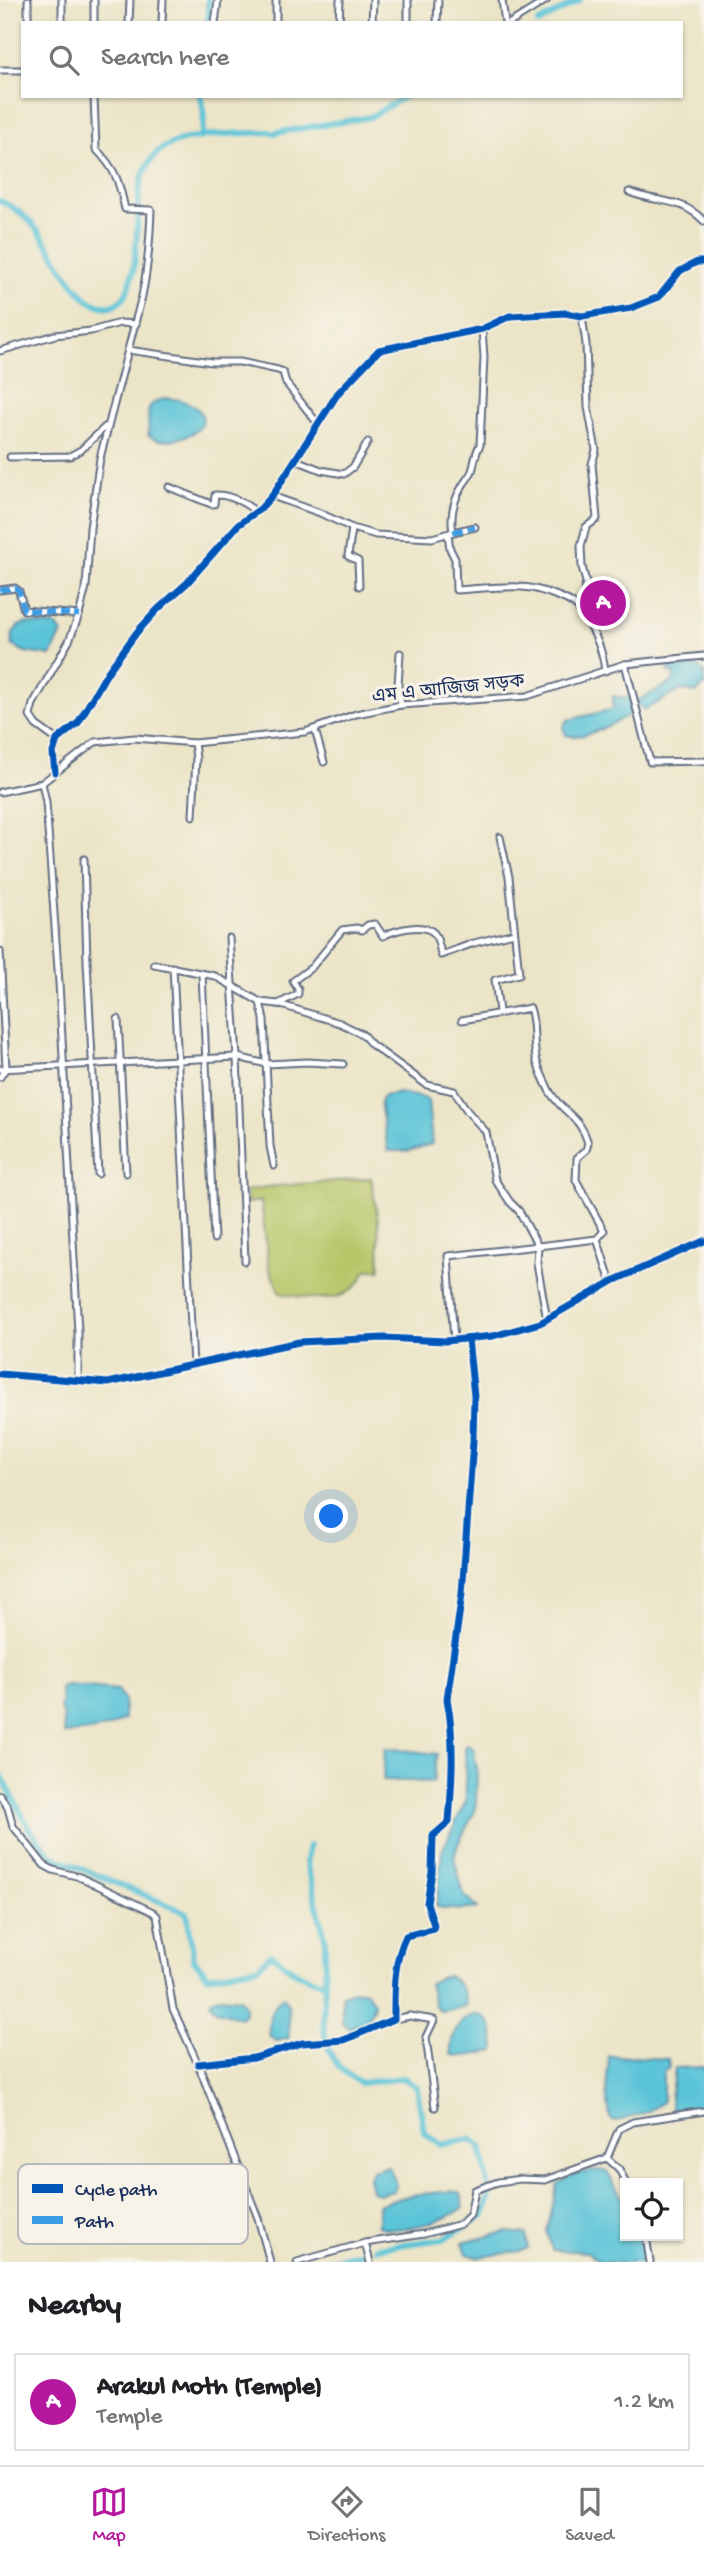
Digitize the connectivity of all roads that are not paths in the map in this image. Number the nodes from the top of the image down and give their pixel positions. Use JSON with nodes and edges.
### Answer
{"nodes":[{"id":1,"x":28,"y":0,"type":"edge"},
{"id":2,"x":62,"y":0,"type":"edge"},
{"id":3,"x":94,"y":0,"type":"edge"},
{"id":4,"x":130,"y":0,"type":"edge"},
{"id":5,"x":163,"y":0,"type":"edge"},
{"id":6,"x":218,"y":0,"type":"edge"},
{"id":7,"x":276,"y":0,"type":"edge"},
{"id":8,"x":340,"y":0,"type":"edge"},
{"id":9,"x":373,"y":0,"type":"edge"},
{"id":10,"x":408,"y":0,"type":"edge"},
{"id":11,"x":438,"y":0,"type":"edge"},
{"id":12,"x":547,"y":0,"type":"edge"},
{"id":13,"x":502,"y":1,"type":"edge"},
{"id":14,"x":28,"y":21,"type":"edge"},
{"id":15,"x":62,"y":21,"type":"edge"},
{"id":16,"x":93,"y":21,"type":"edge"},
{"id":17,"x":129,"y":21,"type":"edge"},
{"id":18,"x":162,"y":21,"type":"edge"},
{"id":19,"x":215,"y":21,"type":"edge"},
{"id":20,"x":276,"y":21,"type":"edge"},
{"id":21,"x":339,"y":21,"type":"edge"},
{"id":22,"x":372,"y":21,"type":"edge"},
{"id":23,"x":408,"y":21,"type":"edge"},
{"id":24,"x":437,"y":21,"type":"edge"},
{"id":25,"x":507,"y":21,"type":"edge"},
{"id":26,"x":510,"y":21,"type":"edge"},
{"id":27,"x":0,"y":70,"type":"edge"},
{"id":28,"x":21,"y":70,"type":"edge"},
{"id":29,"x":94,"y":98,"type":"edge"},
{"id":30,"x":629,"y":192,"type":"dead end"},
{"id":31,"x":704,"y":221,"type":"edge"},
{"id":32,"x":704,"y":262,"type":"edge"},
{"id":33,"x":582,"y":316,"type":"junction"},
{"id":34,"x":136,"y":324,"type":"junction"},
{"id":35,"x":482,"y":329,"type":"junction"},
{"id":36,"x":128,"y":350,"type":"junction"},
{"id":37,"x":0,"y":351,"type":"edge"},
{"id":38,"x":318,"y":424,"type":"junction"},
{"id":39,"x":106,"y":427,"type":"junction"},
{"id":40,"x":368,"y":442,"type":"dead end"},
{"id":41,"x":10,"y":457,"type":"dead end"},
{"id":42,"x":296,"y":460,"type":"junction"},
{"id":43,"x":169,"y":487,"type":"dead end"},
{"id":44,"x":272,"y":496,"type":"junction"},
{"id":45,"x":256,"y":512,"type":"junction"},
{"id":46,"x":475,"y":527,"type":"dead end"},
{"id":47,"x":352,"y":528,"type":"junction"},
{"id":48,"x":450,"y":533,"type":"junction"},
{"id":49,"x":359,"y":586,"type":"dead end"},
{"id":50,"x":0,"y":590,"type":"edge"},
{"id":51,"x":580,"y":612,"type":"junction"},
{"id":52,"x":79,"y":615,"type":"junction"},
{"id":53,"x":400,"y":653,"type":"dead end"},
{"id":54,"x":704,"y":656,"type":"edge"},
{"id":55,"x":625,"y":664,"type":"junction"},
{"id":56,"x":606,"y":671,"type":"junction"},
{"id":57,"x":401,"y":705,"type":"junction"},
{"id":58,"x":315,"y":730,"type":"junction"},
{"id":59,"x":57,"y":740,"type":"junction"},
{"id":60,"x":194,"y":743,"type":"junction"},
{"id":61,"x":704,"y":761,"type":"edge"},
{"id":62,"x":324,"y":762,"type":"dead end"},
{"id":63,"x":55,"y":772,"type":"junction"},
{"id":64,"x":42,"y":783,"type":"junction"},
{"id":65,"x":0,"y":792,"type":"edge"},
{"id":66,"x":193,"y":816,"type":"dead end"},
{"id":67,"x":500,"y":837,"type":"dead end"},
{"id":68,"x":84,"y":859,"type":"dead end"},
{"id":69,"x":514,"y":933,"type":"junction"},
{"id":70,"x":229,"y":938,"type":"dead end"},
{"id":71,"x":0,"y":951,"type":"edge"},
{"id":72,"x":154,"y":964,"type":"dead end"},
{"id":73,"x":173,"y":967,"type":"junction"},
{"id":74,"x":202,"y":974,"type":"junction"},
{"id":75,"x":232,"y":985,"type":"junction"},
{"id":76,"x":260,"y":1002,"type":"junction"},
{"id":77,"x":278,"y":1004,"type":"junction"},
{"id":78,"x":499,"y":1012,"type":"junction"},
{"id":79,"x":118,"y":1019,"type":"dead end"},
{"id":80,"x":462,"y":1020,"type":"dead end"},
{"id":81,"x":237,"y":1057,"type":"junction"},
{"id":82,"x":207,"y":1058,"type":"junction"},
{"id":83,"x":121,"y":1061,"type":"junction"},
{"id":84,"x":178,"y":1061,"type":"junction"},
{"id":85,"x":92,"y":1064,"type":"junction"},
{"id":86,"x":267,"y":1064,"type":"junction"},
{"id":87,"x":343,"y":1064,"type":"dead end"},
{"id":88,"x":63,"y":1066,"type":"junction"},
{"id":89,"x":3,"y":1069,"type":"edge"},
{"id":90,"x":0,"y":1077,"type":"edge"},
{"id":91,"x":274,"y":1166,"type":"dead end"},
{"id":92,"x":127,"y":1173,"type":"dead end"},
{"id":93,"x":97,"y":1174,"type":"dead end"},
{"id":94,"x":214,"y":1239,"type":"dead end"},
{"id":95,"x":597,"y":1239,"type":"junction"},
{"id":96,"x":704,"y":1241,"type":"edge"},
{"id":97,"x":538,"y":1246,"type":"junction"},
{"id":98,"x":245,"y":1261,"type":"dead end"},
{"id":99,"x":611,"y":1282,"type":"junction"},
{"id":100,"x":547,"y":1320,"type":"junction"},
{"id":101,"x":468,"y":1339,"type":"junction"},
{"id":102,"x":454,"y":1340,"type":"junction"},
{"id":103,"x":193,"y":1366,"type":"junction"},
{"id":104,"x":0,"y":1374,"type":"edge"},
{"id":105,"x":78,"y":1381,"type":"junction"},
{"id":106,"x":0,"y":1795,"type":"edge"},
{"id":107,"x":394,"y":2019,"type":"junction"},
{"id":108,"x":198,"y":2064,"type":"junction"},
{"id":109,"x":435,"y":2107,"type":"dead end"},
{"id":110,"x":704,"y":2111,"type":"edge"},
{"id":111,"x":607,"y":2158,"type":"junction"},
{"id":112,"x":237,"y":2164,"type":"edge"},
{"id":113,"x":624,"y":2178,"type":"edge"},
{"id":114,"x":248,"y":2192,"type":"edge"},
{"id":115,"x":647,"y":2241,"type":"edge"},
{"id":116,"x":365,"y":2243,"type":"junction"},
{"id":117,"x":270,"y":2262,"type":"edge"},
{"id":118,"x":297,"y":2262,"type":"edge"},
{"id":119,"x":370,"y":2262,"type":"edge"},
{"id":120,"x":650,"y":2262,"type":"edge"}],
"edges":[{"from":1,"to":14,"type":"street"},
{"from":2,"to":15,"type":"street"},
{"from":3,"to":16,"type":"street"},
{"from":4,"to":17,"type":"street"},
{"from":5,"to":18,"type":"street"},
{"from":6,"to":19,"type":"street"},
{"from":7,"to":20,"type":"street"},
{"from":8,"to":21,"type":"street"},
{"from":9,"to":22,"type":"street"},
{"from":10,"to":23,"type":"street"},
{"from":11,"to":24,"type":"street"},
{"from":12,"to":26,"type":"street"},
{"from":13,"to":25,"type":"street"},
{"from":27,"to":28,"type":"street"},
{"from":29,"to":34,"type":"street"},
{"from":30,"to":31,"type":"street"},
{"from":32,"to":33,"type":"street"},
{"from":33,"to":35,"type":"street"},
{"from":33,"to":51,"type":"street"},
{"from":34,"to":36,"type":"street"},
{"from":34,"to":37,"type":"street"},
{"from":35,"to":38,"type":"street"},
{"from":35,"to":48,"type":"street"},
{"from":36,"to":38,"type":"street"},
{"from":36,"to":39,"type":"street"},
{"from":38,"to":42,"type":"street"},
{"from":39,"to":41,"type":"street"},
{"from":39,"to":52,"type":"street"},
{"from":40,"to":42,"type":"street"},
{"from":42,"to":44,"type":"street"},
{"from":43,"to":45,"type":"street"},
{"from":44,"to":45,"type":"street"},
{"from":44,"to":47,"type":"street"},
{"from":45,"to":59,"type":"street"},
{"from":46,"to":48,"type":"street"},
{"from":47,"to":48,"type":"street"},
{"from":47,"to":49,"type":"street"},
{"from":48,"to":51,"type":"street"},
{"from":50,"to":52,"type":"street"},
{"from":51,"to":56,"type":"street"},
{"from":52,"to":59,"type":"street"},
{"from":53,"to":57,"type":"street"},
{"from":54,"to":55,"type":"street","name":"এম এ আজিজ সড়ক"},
{"from":55,"to":56,"type":"street","name":"এম এ আজিজ সড়ক"},
{"from":55,"to":61,"type":"street"},
{"from":56,"to":57,"type":"street","name":"এম এ আজিজ সড়ক"},
{"from":57,"to":58,"type":"street","name":"এম এ আজিজ সড়ক"},
{"from":58,"to":60,"type":"street","name":"এম এ আজিজ সড়ক"},
{"from":58,"to":62,"type":"street"},
{"from":59,"to":63,"type":"street"},
{"from":60,"to":63,"type":"street","name":"এম এ আজিজ সড়ক"},
{"from":60,"to":66,"type":"street"},
{"from":63,"to":64,"type":"street","name":"এম এ আজিজ সড়ক"},
{"from":64,"to":65,"type":"street","name":"এম এ আজিজ সড়ক"},
{"from":64,"to":88,"type":"street"},
{"from":67,"to":69,"type":"street"},
{"from":68,"to":85,"type":"street"},
{"from":69,"to":77,"type":"street"},
{"from":69,"to":78,"type":"street"},
{"from":70,"to":75,"type":"street"},
{"from":71,"to":89,"type":"street"},
{"from":72,"to":73,"type":"street"},
{"from":73,"to":74,"type":"street"},
{"from":73,"to":84,"type":"street"},
{"from":74,"to":75,"type":"street"},
{"from":74,"to":82,"type":"street"},
{"from":75,"to":76,"type":"street"},
{"from":75,"to":81,"type":"street"},
{"from":76,"to":77,"type":"street"},
{"from":76,"to":86,"type":"street"},
{"from":77,"to":97,"type":"street"},
{"from":78,"to":80,"type":"street"},
{"from":78,"to":95,"type":"street"},
{"from":79,"to":83,"type":"street"},
{"from":81,"to":82,"type":"street"},
{"from":81,"to":86,"type":"street"},
{"from":81,"to":98,"type":"street"},
{"from":82,"to":84,"type":"street"},
{"from":82,"to":94,"type":"street"},
{"from":83,"to":84,"type":"street"},
{"from":83,"to":85,"type":"street"},
{"from":83,"to":92,"type":"street"},
{"from":84,"to":103,"type":"street"},
{"from":85,"to":88,"type":"street"},
{"from":85,"to":93,"type":"street"},
{"from":86,"to":87,"type":"street"},
{"from":86,"to":91,"type":"street"},
{"from":88,"to":89,"type":"street"},
{"from":88,"to":105,"type":"street"},
{"from":89,"to":90,"type":"street"},
{"from":95,"to":97,"type":"street"},
{"from":95,"to":99,"type":"street"},
{"from":96,"to":99,"type":"street"},
{"from":97,"to":100,"type":"street"},
{"from":97,"to":102,"type":"street"},
{"from":99,"to":100,"type":"street"},
{"from":100,"to":101,"type":"street"},
{"from":101,"to":102,"type":"street"},
{"from":101,"to":107,"type":"street"},
{"from":102,"to":103,"type":"street"},
{"from":103,"to":105,"type":"street"},
{"from":104,"to":105,"type":"street"},
{"from":106,"to":108,"type":"street"},
{"from":107,"to":108,"type":"street"},
{"from":107,"to":109,"type":"street"},
{"from":108,"to":112,"type":"street"},
{"from":110,"to":111,"type":"street"},
{"from":111,"to":113,"type":"street"},
{"from":111,"to":116,"type":"street"},
{"from":114,"to":117,"type":"street"},
{"from":115,"to":120,"type":"street"},
{"from":116,"to":118,"type":"street"},
{"from":116,"to":119,"type":"street"}]}
